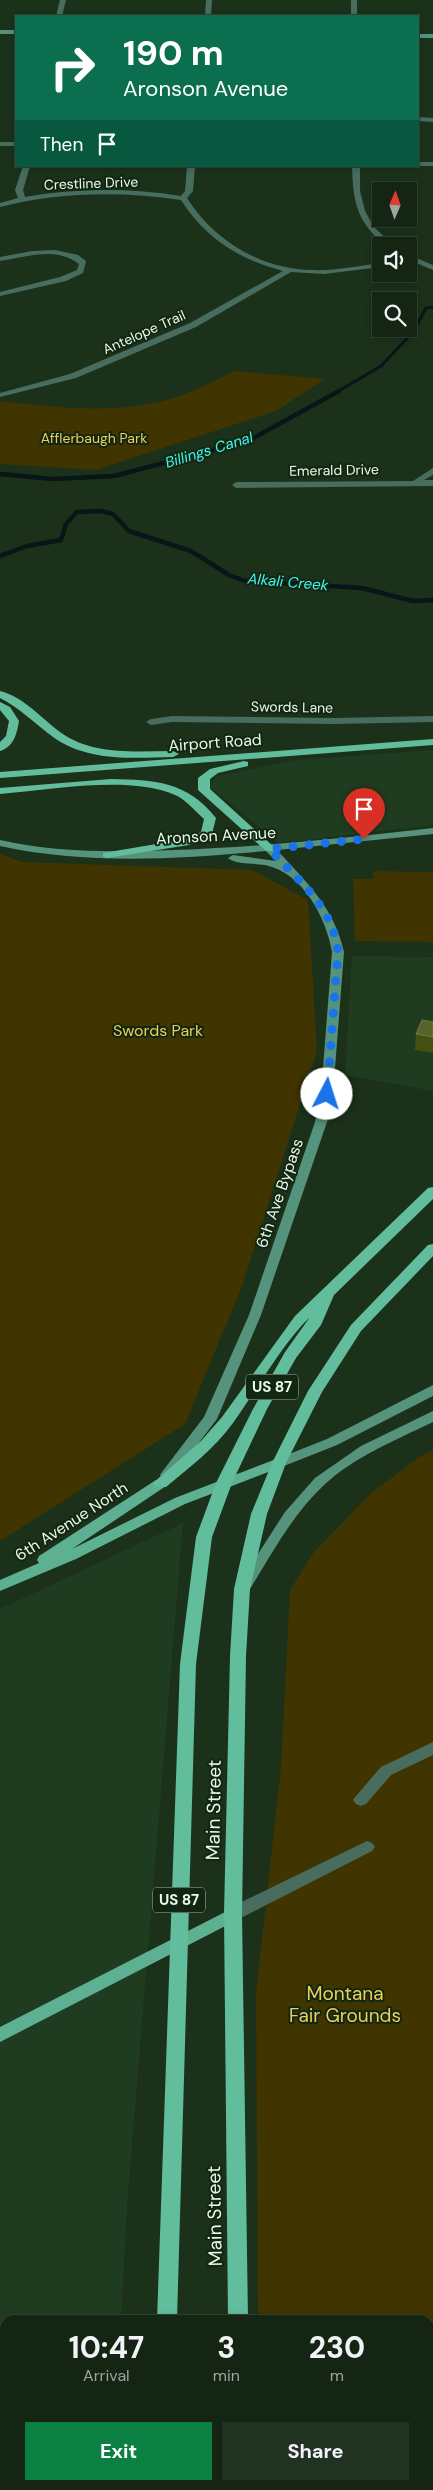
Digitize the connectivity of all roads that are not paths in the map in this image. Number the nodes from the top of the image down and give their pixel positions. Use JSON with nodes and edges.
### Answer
{"nodes":[{"id":1,"x":63,"y":0,"type":"edge"},
{"id":2,"x":209,"y":0,"type":"edge"},
{"id":3,"x":354,"y":0,"type":"edge"},
{"id":4,"x":59,"y":15,"type":"edge"},
{"id":5,"x":208,"y":15,"type":"edge"},
{"id":6,"x":354,"y":15,"type":"edge"},
{"id":7,"x":0,"y":32,"type":"edge"},
{"id":8,"x":15,"y":32,"type":"edge"},
{"id":9,"x":419,"y":36,"type":"edge"},
{"id":10,"x":433,"y":36,"type":"edge"},
{"id":11,"x":419,"y":119,"type":"edge"},
{"id":12,"x":433,"y":120,"type":"edge"},
{"id":13,"x":0,"y":144,"type":"edge"},
{"id":14,"x":15,"y":144,"type":"edge"},
{"id":15,"x":419,"y":164,"type":"edge"},
{"id":16,"x":433,"y":164,"type":"edge"},
{"id":17,"x":27,"y":167,"type":"edge"},
{"id":18,"x":191,"y":167,"type":"edge"},
{"id":19,"x":356,"y":167,"type":"edge"},
{"id":20,"x":22,"y":198,"type":"junction"},
{"id":21,"x":184,"y":198,"type":"junction"},
{"id":22,"x":0,"y":205,"type":"edge"},
{"id":23,"x":381,"y":237,"type":"edge"},
{"id":24,"x":0,"y":259,"type":"edge"},
{"id":25,"x":433,"y":260,"type":"edge"},
{"id":26,"x":418,"y":262,"type":"joint"},
{"id":27,"x":372,"y":266,"type":"edge"},
{"id":28,"x":433,"y":268,"type":"edge"},
{"id":29,"x":290,"y":270,"type":"junction"},
{"id":30,"x":0,"y":294,"type":"edge"},
{"id":31,"x":0,"y":395,"type":"edge"},
{"id":32,"x":433,"y":471,"type":"edge"},
{"id":33,"x":416,"y":482,"type":"junction"},
{"id":34,"x":433,"y":483,"type":"edge"},
{"id":35,"x":236,"y":485,"type":"dead end"},
{"id":36,"x":0,"y":694,"type":"edge"},
{"id":37,"x":0,"y":705,"type":"edge"},
{"id":38,"x":433,"y":719,"type":"edge"},
{"id":39,"x":151,"y":722,"type":"dead end"},
{"id":40,"x":433,"y":742,"type":"edge"},
{"id":41,"x":0,"y":748,"type":"edge"},
{"id":42,"x":308,"y":752,"type":"junction"},
{"id":43,"x":251,"y":756,"type":"junction"},
{"id":44,"x":0,"y":774,"type":"edge"},
{"id":45,"x":0,"y":791,"type":"edge"},
{"id":46,"x":433,"y":831,"type":"edge"},
{"id":47,"x":0,"y":843,"type":"edge"},
{"id":48,"x":270,"y":849,"type":"junction"},
{"id":49,"x":107,"y":855,"type":"junction"},
{"id":50,"x":287,"y":868,"type":"junction"},
{"id":51,"x":433,"y":1191,"type":"edge"},
{"id":52,"x":433,"y":1248,"type":"edge"},
{"id":53,"x":327,"y":1295,"type":"junction"},
{"id":54,"x":433,"y":1390,"type":"edge"},
{"id":55,"x":433,"y":1416,"type":"edge"},
{"id":56,"x":279,"y":1462,"type":"junction"},
{"id":57,"x":161,"y":1483,"type":"junction"},
{"id":58,"x":224,"y":1484,"type":"junction"},
{"id":59,"x":16,"y":1579,"type":"junction"},
{"id":60,"x":0,"y":1586,"type":"edge"},
{"id":61,"x":242,"y":1589,"type":"junction"},
{"id":62,"x":433,"y":1748,"type":"edge"},
{"id":63,"x":361,"y":1800,"type":"dead end"},
{"id":64,"x":367,"y":1848,"type":"dead end"},
{"id":65,"x":234,"y":1914,"type":"junction"},
{"id":66,"x":178,"y":1942,"type":"junction"},
{"id":67,"x":0,"y":2035,"type":"edge"},
{"id":68,"x":167,"y":2315,"type":"edge"},
{"id":69,"x":238,"y":2315,"type":"edge"}],
"edges":[{"from":1,"to":4,"type":"street"},
{"from":2,"to":5,"type":"street"},
{"from":3,"to":6,"type":"street"},
{"from":7,"to":8,"type":"main road"},
{"from":9,"to":10,"type":"main road"},
{"from":11,"to":12,"type":"street"},
{"from":13,"to":14,"type":"street"},
{"from":15,"to":16,"type":"street"},
{"from":17,"to":20,"type":"street"},
{"from":18,"to":21,"type":"street"},
{"from":19,"to":23,"type":"street"},
{"from":20,"to":21,"type":"street","name":"Crestline Drive"},
{"from":20,"to":22,"type":"street","name":"Crestline Drive"},
{"from":21,"to":29,"type":"street"},
{"from":24,"to":30,"type":"street"},
{"from":25,"to":26,"type":"street"},
{"from":26,"to":28,"type":"street"},
{"from":27,"to":29,"type":"street"},
{"from":29,"to":31,"type":"street","name":"Antelope Trail"},
{"from":32,"to":33,"type":"street"},
{"from":33,"to":34,"type":"street","name":"Emerald Drive"},
{"from":33,"to":35,"type":"street","name":"Emerald Drive"},
{"from":36,"to":43,"type":"highway"},
{"from":37,"to":41,"type":"highway"},
{"from":38,"to":39,"type":"street","name":"Swords Lane"},
{"from":40,"to":42,"type":"highway","name":"Airport Road"},
{"from":42,"to":43,"type":"highway","name":"Airport Road"},
{"from":42,"to":48,"type":"highway"},
{"from":43,"to":44,"type":"highway","name":"Airport Road"},
{"from":45,"to":49,"type":"highway"},
{"from":46,"to":48,"type":"main road","name":"Aronson Avenue"},
{"from":47,"to":49,"type":"main road","name":"Aronson Avenue"},
{"from":48,"to":49,"type":"main road","name":"Aronson Avenue"},
{"from":48,"to":50,"type":"main road","name":"6th Ave Bypass"},
{"from":49,"to":50,"type":"main road"},
{"from":50,"to":57,"type":"main road","name":"6th Ave Bypass"},
{"from":51,"to":53,"type":"highway","number":"US 87"},
{"from":52,"to":56,"type":"highway","name":"Main Street","number":"US 87"},
{"from":53,"to":57,"type":"highway"},
{"from":53,"to":58,"type":"highway","number":"US 87"},
{"from":54,"to":56,"type":"main road"},
{"from":55,"to":61,"type":"main road"},
{"from":56,"to":58,"type":"main road"},
{"from":56,"to":61,"type":"highway","name":"Main Street","number":"US 87"},
{"from":57,"to":59,"type":"main road","name":"6th Avenue North"},
{"from":58,"to":59,"type":"main road"},
{"from":58,"to":66,"type":"highway","name":"Main Street","number":"US 87"},
{"from":59,"to":60,"type":"main road","name":"6th Avenue North"},
{"from":61,"to":65,"type":"highway","name":"Main Street","number":"US 87"},
{"from":62,"to":63,"type":"street"},
{"from":64,"to":65,"type":"street"},
{"from":65,"to":66,"type":"main road"},
{"from":65,"to":69,"type":"highway","name":"Main Street","number":"US 87"},
{"from":66,"to":67,"type":"main road"},
{"from":66,"to":68,"type":"highway","name":"Main Street","number":"US 87"}]}
